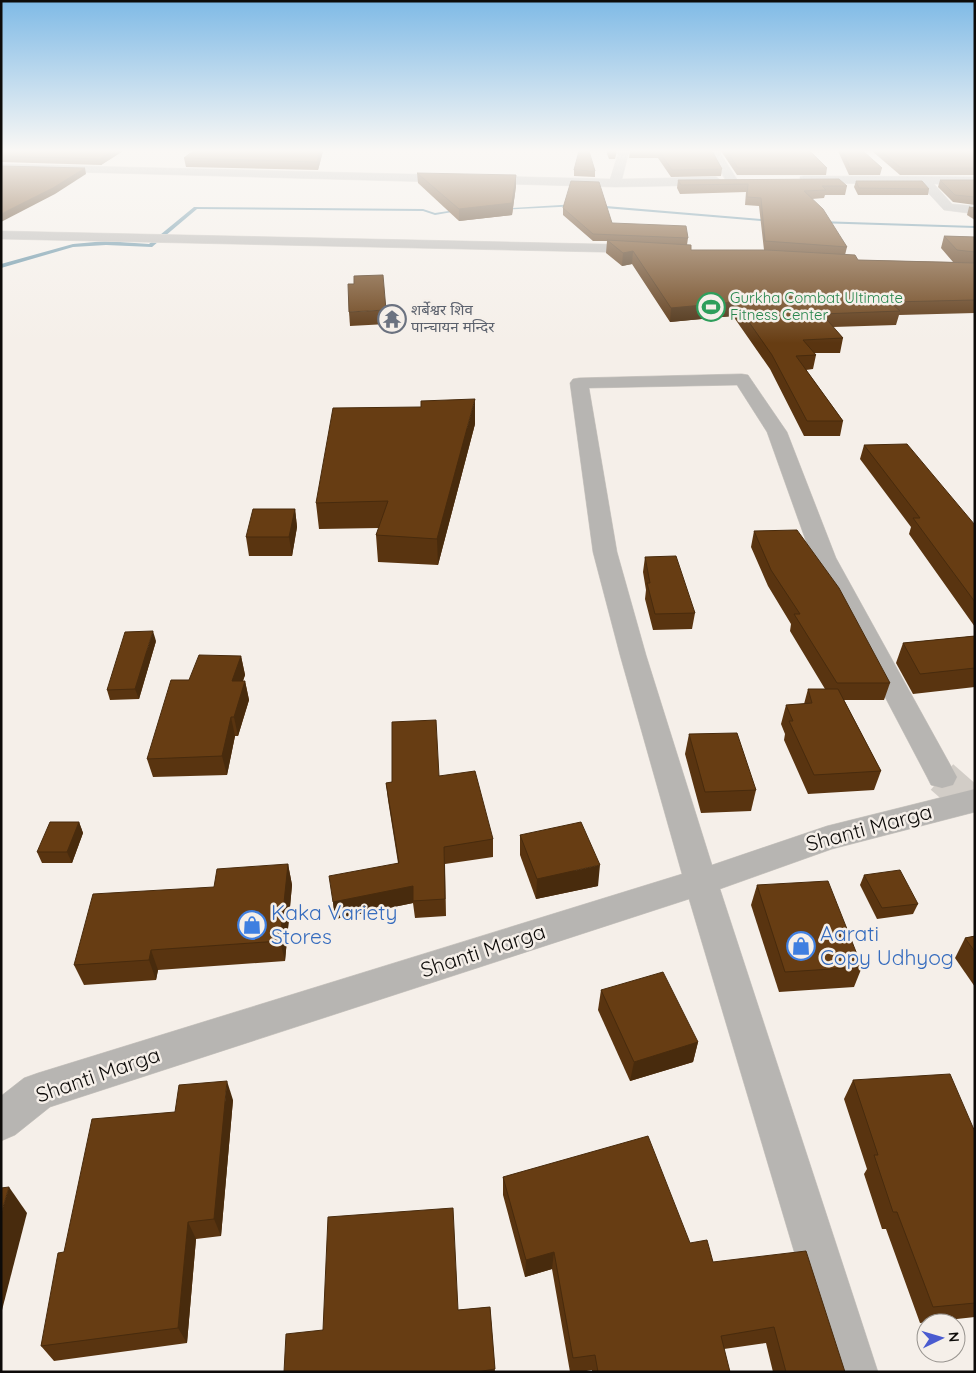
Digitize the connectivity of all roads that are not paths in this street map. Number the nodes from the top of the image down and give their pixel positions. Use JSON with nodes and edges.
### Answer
{"nodes":[{"id":1,"x":1,"y":235,"type":"edge"},
{"id":2,"x":663,"y":250,"type":"edge"},
{"id":3,"x":942,"y":777,"type":"tunnel mouth"},
{"id":4,"x":975,"y":800,"type":"edge"},
{"id":5,"x":701,"y":882,"type":"junction"},
{"id":6,"x":1,"y":1121,"type":"edge"},
{"id":7,"x":854,"y":1372,"type":"edge"}],
"edges":[{"from":1,"to":2,"type":"street"},
{"from":3,"to":5,"type":"street"},
{"from":4,"to":5,"type":"street","name":"Shanti Marga"},
{"from":5,"to":6,"type":"street","name":"Shanti Marga"},
{"from":5,"to":7,"type":"street"}]}
